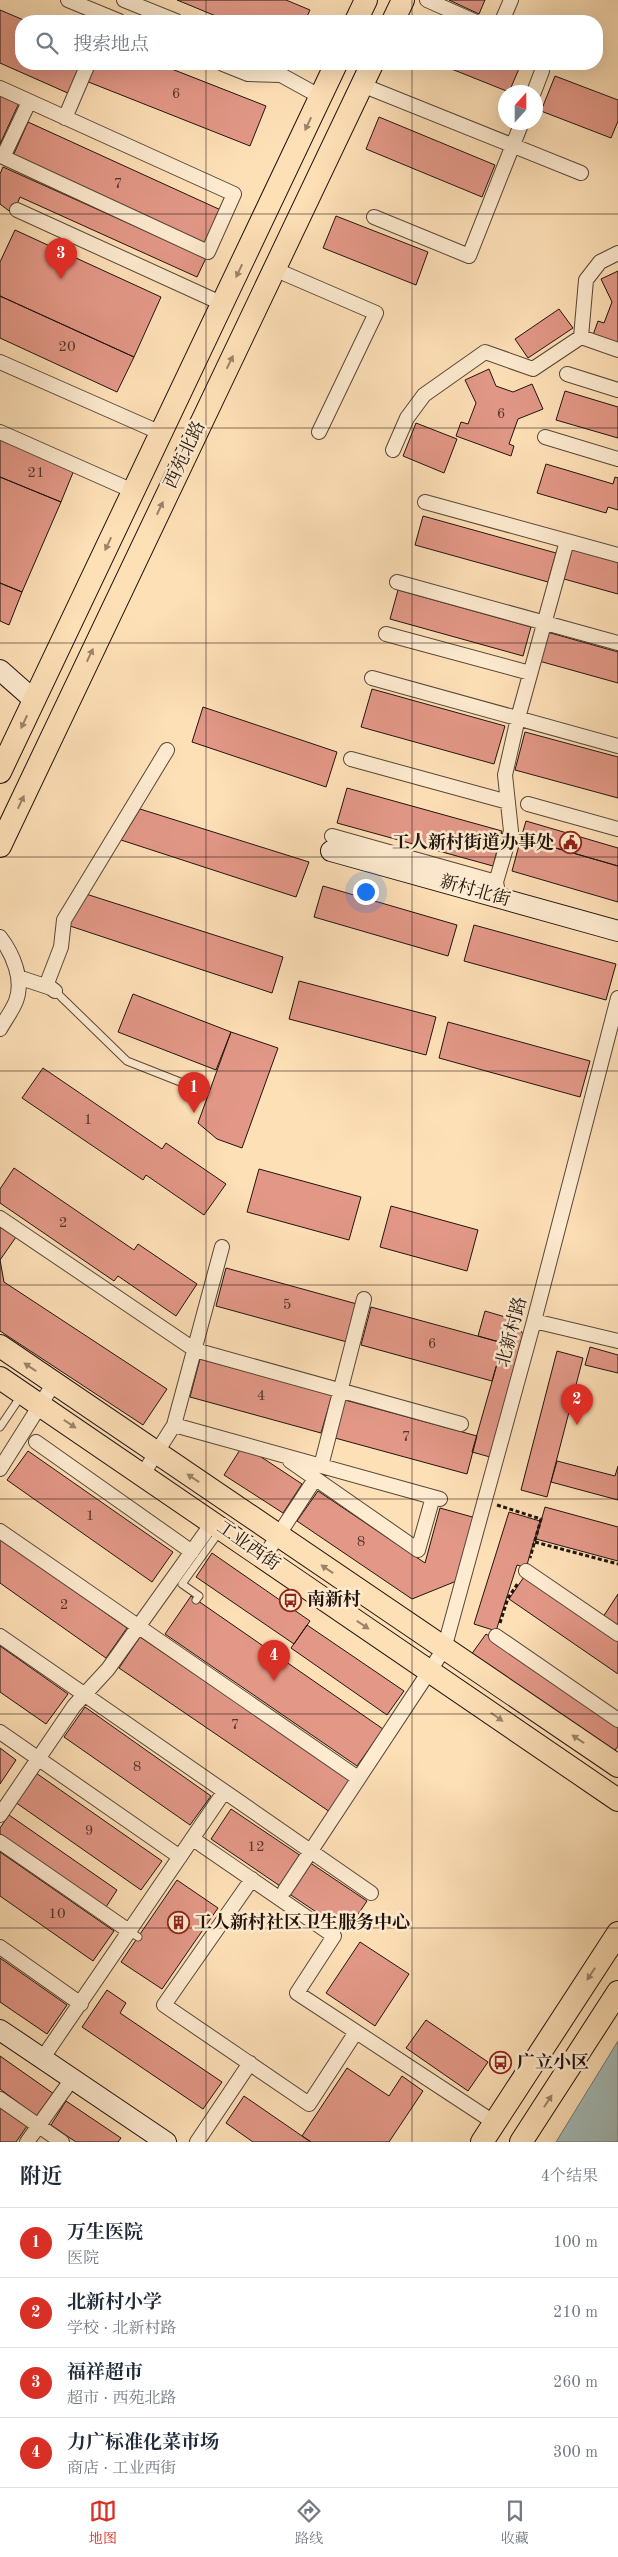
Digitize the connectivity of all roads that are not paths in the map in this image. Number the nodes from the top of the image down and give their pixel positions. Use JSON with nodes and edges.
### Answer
{"nodes":[{"id":1,"x":68,"y":0,"type":"edge"},
{"id":2,"x":119,"y":0,"type":"edge"},
{"id":3,"x":124,"y":0,"type":"edge"},
{"id":4,"x":366,"y":0,"type":"edge"},
{"id":5,"x":403,"y":0,"type":"edge"},
{"id":6,"x":427,"y":0,"type":"edge"},
{"id":7,"x":511,"y":0,"type":"edge"},
{"id":8,"x":101,"y":15,"type":"edge"},
{"id":9,"x":114,"y":15,"type":"edge"},
{"id":10,"x":161,"y":15,"type":"edge"},
{"id":11,"x":359,"y":15,"type":"edge"},
{"id":12,"x":395,"y":15,"type":"edge"},
{"id":13,"x":461,"y":15,"type":"edge"},
{"id":14,"x":505,"y":15,"type":"edge"},
{"id":15,"x":85,"y":70,"type":"edge"},
{"id":16,"x":238,"y":70,"type":"edge"},
{"id":17,"x":275,"y":70,"type":"edge"},
{"id":18,"x":333,"y":70,"type":"edge"},
{"id":19,"x":369,"y":70,"type":"edge"},
{"id":20,"x":542,"y":71,"type":"dead end"},
{"id":21,"x":281,"y":75,"type":"junction"},
{"id":22,"x":362,"y":85,"type":"junction"},
{"id":23,"x":537,"y":85,"type":"edge"},
{"id":24,"x":0,"y":88,"type":"edge"},
{"id":25,"x":321,"y":97,"type":"junction"},
{"id":26,"x":29,"y":102,"type":"junction"},
{"id":27,"x":65,"y":118,"type":"junction"},
{"id":28,"x":519,"y":130,"type":"edge"},
{"id":29,"x":513,"y":146,"type":"junction"},
{"id":30,"x":581,"y":173,"type":"dead end"},
{"id":31,"x":17,"y":210,"type":"dead end"},
{"id":32,"x":374,"y":217,"type":"dead end"},
{"id":33,"x":618,"y":253,"type":"edge"},
{"id":34,"x":274,"y":269,"type":"junction"},
{"id":35,"x":223,"y":304,"type":"junction"},
{"id":36,"x":581,"y":337,"type":"junction"},
{"id":37,"x":618,"y":350,"type":"edge"},
{"id":38,"x":0,"y":362,"type":"edge"},
{"id":39,"x":567,"y":374,"type":"dead end"},
{"id":40,"x":618,"y":390,"type":"edge"},
{"id":41,"x":0,"y":432,"type":"edge"},
{"id":42,"x":319,"y":432,"type":"dead end"},
{"id":43,"x":161,"y":434,"type":"junction"},
{"id":44,"x":545,"y":437,"type":"dead end"},
{"id":45,"x":393,"y":450,"type":"dead end"},
{"id":46,"x":618,"y":459,"type":"edge"},
{"id":47,"x":134,"y":491,"type":"junction"},
{"id":48,"x":425,"y":502,"type":"dead end"},
{"id":49,"x":568,"y":541,"type":"junction"},
{"id":50,"x":618,"y":555,"type":"edge"},
{"id":51,"x":398,"y":582,"type":"dead end"},
{"id":52,"x":544,"y":623,"type":"junction"},
{"id":53,"x":386,"y":634,"type":"dead end"},
{"id":54,"x":618,"y":643,"type":"edge"},
{"id":55,"x":0,"y":670,"type":"edge"},
{"id":56,"x":530,"y":673,"type":"junction"},
{"id":57,"x":372,"y":678,"type":"dead end"},
{"id":58,"x":34,"y":700,"type":"junction"},
{"id":59,"x":518,"y":718,"type":"junction"},
{"id":60,"x":618,"y":746,"type":"edge"},
{"id":61,"x":167,"y":750,"type":"dead end"},
{"id":62,"x":351,"y":759,"type":"dead end"},
{"id":63,"x":0,"y":772,"type":"edge"},
{"id":64,"x":508,"y":802,"type":"junction"},
{"id":65,"x":528,"y":804,"type":"dead end"},
{"id":66,"x":618,"y":829,"type":"edge"},
{"id":67,"x":332,"y":843,"type":"dead end"},
{"id":68,"x":0,"y":846,"type":"edge"},
{"id":69,"x":498,"y":890,"type":"junction"},
{"id":70,"x":618,"y":931,"type":"edge"},
{"id":71,"x":0,"y":937,"type":"edge"},
{"id":72,"x":18,"y":977,"type":"junction"},
{"id":73,"x":50,"y":989,"type":"junction"},
{"id":74,"x":618,"y":998,"type":"edge"},
{"id":75,"x":0,"y":1029,"type":"edge"},
{"id":76,"x":198,"y":1089,"type":"dead end"},
{"id":77,"x":0,"y":1218,"type":"edge"},
{"id":78,"x":222,"y":1247,"type":"dead end"},
{"id":79,"x":364,"y":1299,"type":"dead end"},
{"id":80,"x":534,"y":1321,"type":"junction"},
{"id":81,"x":618,"y":1341,"type":"edge"},
{"id":82,"x":0,"y":1346,"type":"edge"},
{"id":83,"x":195,"y":1350,"type":"junction"},
{"id":84,"x":0,"y":1378,"type":"edge"},
{"id":85,"x":54,"y":1383,"type":"junction"},
{"id":86,"x":341,"y":1391,"type":"junction"},
{"id":87,"x":32,"y":1399,"type":"junction"},
{"id":88,"x":461,"y":1424,"type":"dead end"},
{"id":89,"x":174,"y":1425,"type":"junction"},
{"id":90,"x":0,"y":1427,"type":"edge"},
{"id":91,"x":36,"y":1442,"type":"dead end"},
{"id":92,"x":157,"y":1453,"type":"junction"},
{"id":93,"x":0,"y":1469,"type":"edge"},
{"id":94,"x":318,"y":1472,"type":"junction"},
{"id":95,"x":143,"y":1474,"type":"junction"},
{"id":96,"x":218,"y":1525,"type":"junction"},
{"id":97,"x":0,"y":1531,"type":"edge"},
{"id":98,"x":278,"y":1536,"type":"junction"},
{"id":99,"x":192,"y":1552,"type":"junction"},
{"id":100,"x":264,"y":1557,"type":"junction"},
{"id":101,"x":526,"y":1571,"type":"dead end"},
{"id":102,"x":196,"y":1600,"type":"dead end"},
{"id":103,"x":138,"y":1627,"type":"junction"},
{"id":104,"x":618,"y":1634,"type":"edge"},
{"id":105,"x":0,"y":1636,"type":"edge"},
{"id":106,"x":496,"y":1636,"type":"dead end"},
{"id":107,"x":444,"y":1648,"type":"junction"},
{"id":108,"x":428,"y":1670,"type":"junction"},
{"id":109,"x":85,"y":1694,"type":"junction"},
{"id":110,"x":618,"y":1720,"type":"edge"},
{"id":111,"x":0,"y":1732,"type":"edge"},
{"id":112,"x":38,"y":1759,"type":"junction"},
{"id":113,"x":616,"y":1762,"type":"edge"},
{"id":114,"x":358,"y":1778,"type":"junction"},
{"id":115,"x":224,"y":1792,"type":"junction"},
{"id":116,"x":618,"y":1800,"type":"edge"},
{"id":117,"x":0,"y":1815,"type":"edge"},
{"id":118,"x":192,"y":1838,"type":"junction"},
{"id":119,"x":0,"y":1842,"type":"edge"},
{"id":120,"x":310,"y":1852,"type":"junction"},
{"id":121,"x":180,"y":1857,"type":"junction"},
{"id":122,"x":252,"y":1880,"type":"junction"},
{"id":123,"x":285,"y":1890,"type":"dead end"},
{"id":124,"x":371,"y":1893,"type":"dead end"},
{"id":125,"x":618,"y":1933,"type":"edge"},
{"id":126,"x":134,"y":1934,"type":"junction"},
{"id":127,"x":0,"y":1947,"type":"edge"},
{"id":128,"x":618,"y":1992,"type":"edge"},
{"id":129,"x":80,"y":2004,"type":"junction"},
{"id":130,"x":0,"y":2030,"type":"edge"},
{"id":131,"x":356,"y":2032,"type":"junction"},
{"id":132,"x":42,"y":2059,"type":"junction"},
{"id":133,"x":250,"y":2063,"type":"junction"},
{"id":134,"x":72,"y":2079,"type":"junction"},
{"id":135,"x":0,"y":2099,"type":"edge"},
{"id":136,"x":495,"y":2123,"type":"junction"},
{"id":137,"x":39,"y":2126,"type":"junction"},
{"id":138,"x":27,"y":2142,"type":"edge"},
{"id":139,"x":62,"y":2142,"type":"edge"},
{"id":140,"x":166,"y":2142,"type":"edge"},
{"id":141,"x":197,"y":2142,"type":"edge"},
{"id":142,"x":482,"y":2142,"type":"edge"},
{"id":143,"x":521,"y":2142,"type":"edge"}],
"edges":[{"from":1,"to":8,"type":"street"},
{"from":2,"to":9,"type":"street"},
{"from":3,"to":10,"type":"street"},
{"from":4,"to":11,"type":"main road"},
{"from":5,"to":12,"type":"main road"},
{"from":6,"to":13,"type":"street"},
{"from":7,"to":14,"type":"street"},
{"from":15,"to":27,"type":"street"},
{"from":16,"to":21,"type":"street"},
{"from":17,"to":21,"type":"street"},
{"from":18,"to":25,"type":"main road","name":"西苑北路"},
{"from":19,"to":22,"type":"main road","name":"西苑北路"},
{"from":20,"to":23,"type":"street"},
{"from":21,"to":25,"type":"street"},
{"from":22,"to":29,"type":"street"},
{"from":22,"to":34,"type":"main road","name":"西苑北路"},
{"from":24,"to":26,"type":"street"},
{"from":25,"to":35,"type":"main road","name":"西苑北路","one_way":true},
{"from":26,"to":27,"type":"street"},
{"from":26,"to":27,"type":"street"},
{"from":28,"to":29,"type":"street"},
{"from":29,"to":30,"type":"street"},
{"from":29,"to":32,"type":"street"},
{"from":31,"to":35,"type":"street"},
{"from":33,"to":36,"type":"street"},
{"from":34,"to":42,"type":"street"},
{"from":68,"to":34,"type":"main road","name":"西苑北路","one_way":true},
{"from":35,"to":43,"type":"main road","name":"西苑北路"},
{"from":36,"to":37,"type":"street"},
{"from":36,"to":45,"type":"street"},
{"from":38,"to":43,"type":"street"},
{"from":39,"to":40,"type":"street"},
{"from":41,"to":47,"type":"street"},
{"from":43,"to":47,"type":"main road","name":"西苑北路"},
{"from":44,"to":46,"type":"street"},
{"from":47,"to":58,"type":"main road","name":"西苑北路","one_way":true},
{"from":48,"to":49,"type":"street"},
{"from":49,"to":50,"type":"street"},
{"from":49,"to":52,"type":"street"},
{"from":51,"to":52,"type":"street"},
{"from":52,"to":54,"type":"street"},
{"from":52,"to":56,"type":"street"},
{"from":53,"to":56,"type":"street"},
{"from":55,"to":58,"type":"street"},
{"from":56,"to":59,"type":"street"},
{"from":57,"to":59,"type":"street"},
{"from":58,"to":63,"type":"main road","name":"西苑北路","one_way":true},
{"from":59,"to":60,"type":"street"},
{"from":59,"to":64,"type":"street"},
{"from":61,"to":73,"type":"street"},
{"from":62,"to":64,"type":"street"},
{"from":64,"to":69,"type":"street"},
{"from":65,"to":66,"type":"street"},
{"from":67,"to":69,"type":"street","name":"新村北街"},
{"from":69,"to":70,"type":"street","name":"新村北街"},
{"from":71,"to":72,"type":"street"},
{"from":72,"to":73,"type":"street"},
{"from":72,"to":75,"type":"street"},
{"from":73,"to":76,"type":"lane"},
{"from":74,"to":80,"type":"street","name":"北新村路"},
{"from":77,"to":83,"type":"street"},
{"from":78,"to":83,"type":"street"},
{"from":79,"to":86,"type":"street"},
{"from":80,"to":81,"type":"street"},
{"from":80,"to":107,"type":"street","name":"北新村路"},
{"from":85,"to":82,"type":"main road","name":"工业西街","one_way":true},
{"from":83,"to":86,"type":"street"},
{"from":83,"to":89,"type":"street"},
{"from":84,"to":87,"type":"main road","name":"工业西街"},
{"from":85,"to":87,"type":"street"},
{"from":85,"to":92,"type":"main road","name":"工业西街"},
{"from":86,"to":88,"type":"street"},
{"from":86,"to":94,"type":"street"},
{"from":87,"to":90,"type":"lane"},
{"from":87,"to":93,"type":"street"},
{"from":87,"to":95,"type":"main road","name":"工业西街","one_way":true},
{"from":89,"to":92,"type":"street"},
{"from":89,"to":94,"type":"street"},
{"from":91,"to":99,"type":"street"},
{"from":92,"to":95,"type":"street"},
{"from":98,"to":92,"type":"main road","name":"工业西街","one_way":true},
{"from":94,"to":94,"type":"street"},
{"from":94,"to":98,"type":"street"},
{"from":95,"to":96,"type":"main road","name":"工业西街"},
{"from":96,"to":99,"type":"street"},
{"from":96,"to":100,"type":"main road","name":"工业西街"},
{"from":96,"to":102,"type":"lane"},
{"from":97,"to":103,"type":"street"},
{"from":98,"to":100,"type":"street"},
{"from":107,"to":98,"type":"main road","name":"工业西街","one_way":true},
{"from":99,"to":103,"type":"street"},
{"from":100,"to":108,"type":"main road","name":"工业西街","one_way":true},
{"from":101,"to":104,"type":"street"},
{"from":103,"to":109,"type":"street"},
{"from":103,"to":114,"type":"street"},
{"from":105,"to":109,"type":"street"},
{"from":106,"to":110,"type":"street"},
{"from":107,"to":108,"type":"street","name":"北新村路"},
{"from":113,"to":107,"type":"main road","name":"工业西街","one_way":true},
{"from":108,"to":114,"type":"street","name":"北新村路"},
{"from":108,"to":116,"type":"main road","name":"工业西街","one_way":true},
{"from":109,"to":112,"type":"street"},
{"from":109,"to":115,"type":"street"},
{"from":111,"to":112,"type":"street"},
{"from":112,"to":117,"type":"street"},
{"from":112,"to":121,"type":"street"},
{"from":114,"to":120,"type":"street","name":"北新村路"},
{"from":115,"to":118,"type":"street"},
{"from":115,"to":120,"type":"street"},
{"from":118,"to":121,"type":"street"},
{"from":118,"to":122,"type":"street"},
{"from":119,"to":126,"type":"street"},
{"from":120,"to":123,"type":"street","name":"北新村路"},
{"from":120,"to":124,"type":"street"},
{"from":121,"to":126,"type":"street"},
{"from":122,"to":131,"type":"street"},
{"from":122,"to":133,"type":"street"},
{"from":125,"to":136,"type":"main road","one_way":true},
{"from":126,"to":129,"type":"street"},
{"from":127,"to":129,"type":"street"},
{"from":143,"to":128,"type":"main road","one_way":true},
{"from":129,"to":132,"type":"street"},
{"from":130,"to":132,"type":"street"},
{"from":131,"to":133,"type":"street"},
{"from":131,"to":136,"type":"street"},
{"from":132,"to":134,"type":"street"},
{"from":133,"to":141,"type":"street"},
{"from":134,"to":137,"type":"street"},
{"from":134,"to":140,"type":"street"},
{"from":135,"to":137,"type":"street"},
{"from":136,"to":142,"type":"main road"},
{"from":137,"to":138,"type":"street"},
{"from":137,"to":139,"type":"street"}]}
